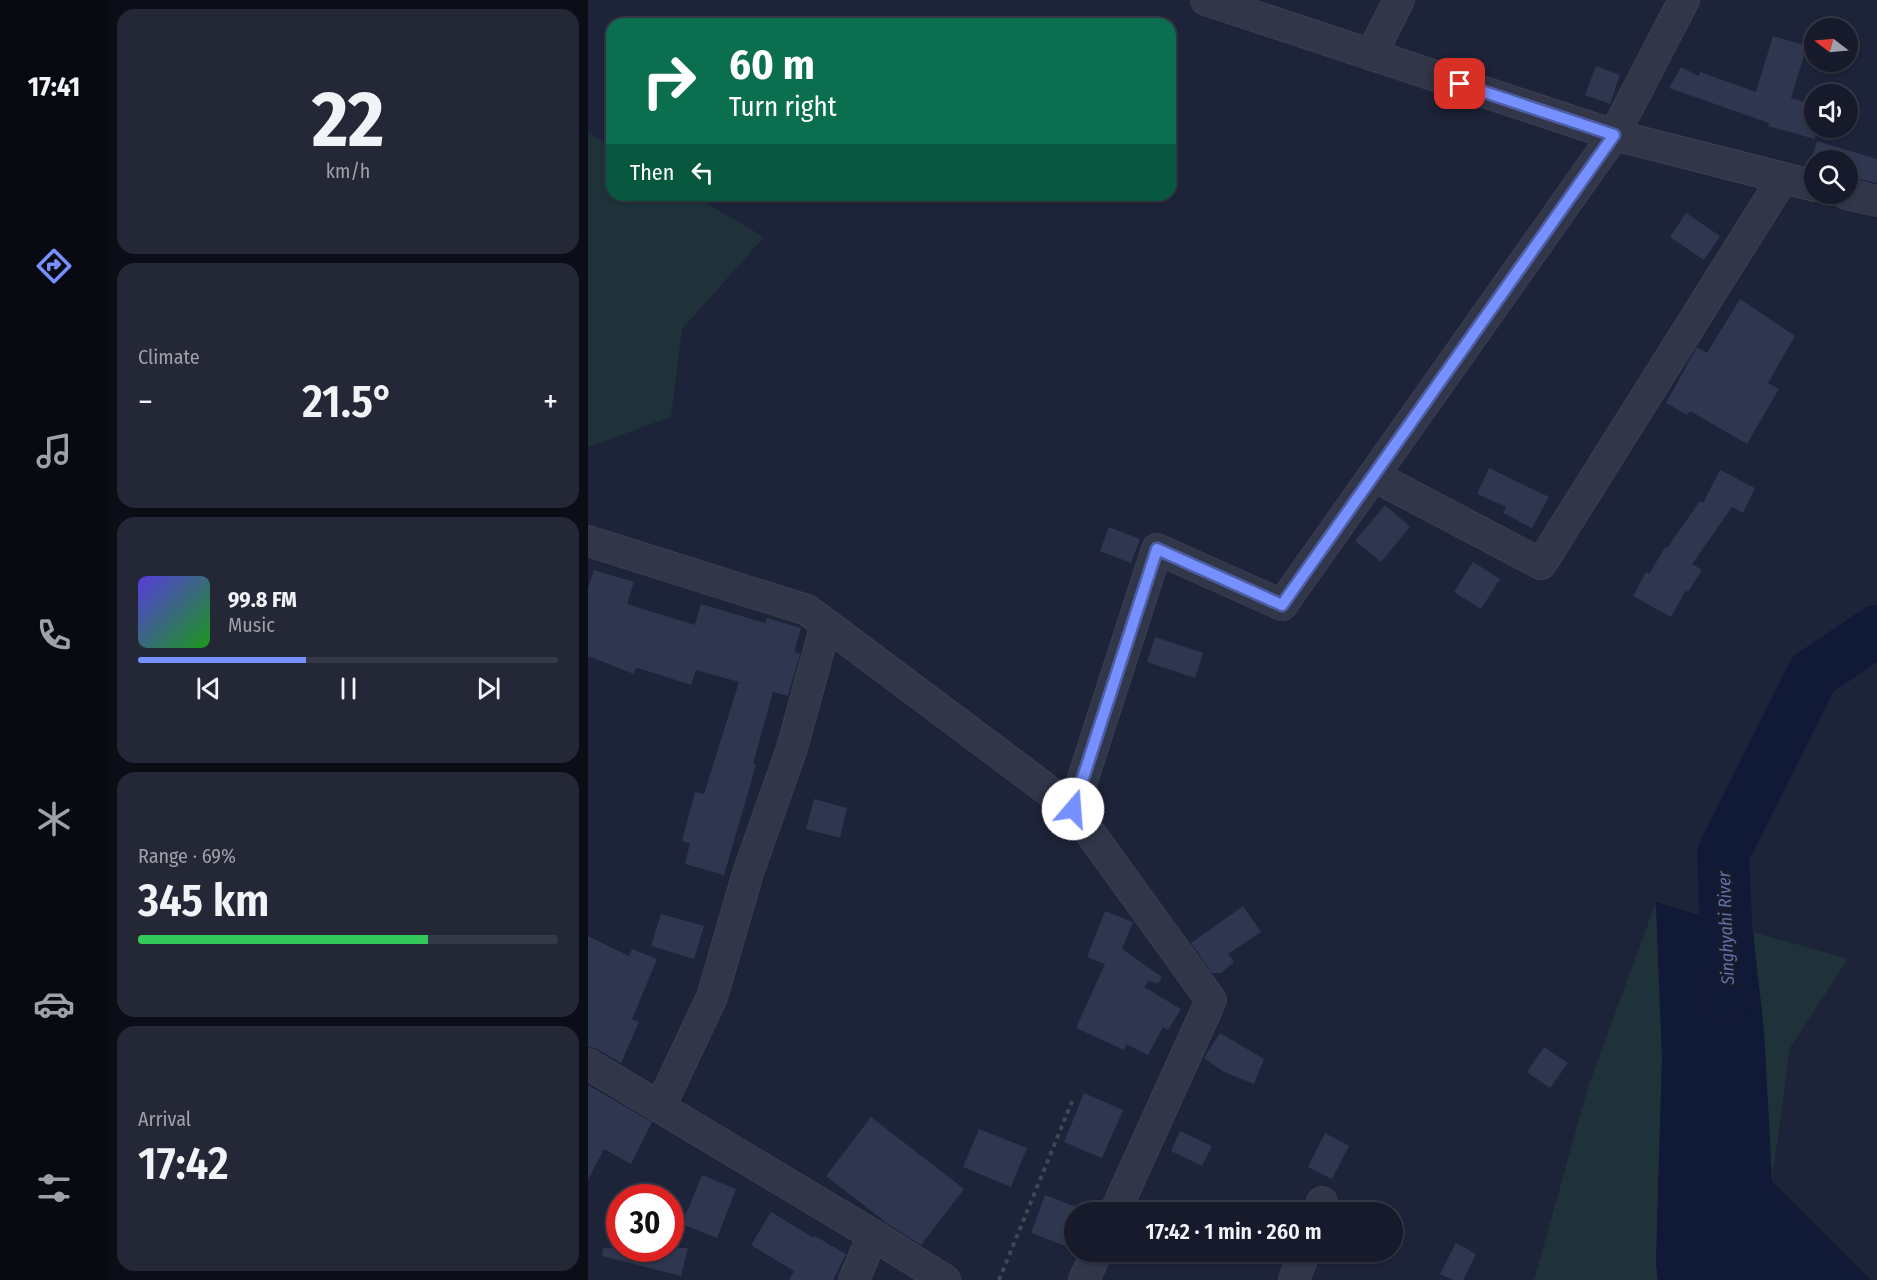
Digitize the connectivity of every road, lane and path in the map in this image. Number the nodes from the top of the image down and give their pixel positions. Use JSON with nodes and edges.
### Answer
{"nodes":[{"id":1,"x":1206,"y":0,"type":"edge"},
{"id":2,"x":1399,"y":0,"type":"edge"},
{"id":3,"x":1684,"y":0,"type":"edge"},
{"id":4,"x":1371,"y":55,"type":"junction"},
{"id":5,"x":1614,"y":135,"type":"junction"},
{"id":6,"x":1783,"y":178,"type":"junction"},
{"id":7,"x":1804,"y":183,"type":"edge"},
{"id":8,"x":1858,"y":197,"type":"edge"},
{"id":9,"x":1877,"y":201,"type":"edge"},
{"id":10,"x":1374,"y":476,"type":"junction"},
{"id":11,"x":588,"y":541,"type":"edge"},
{"id":12,"x":826,"y":624,"type":"junction"},
{"id":13,"x":1073,"y":809,"type":"junction"},
{"id":14,"x":588,"y":1064,"type":"edge"},
{"id":15,"x":1073,"y":1099,"type":"dead end"},
{"id":16,"x":660,"y":1107,"type":"junction"},
{"id":17,"x":1119,"y":1202,"type":"edge"},
{"id":18,"x":873,"y":1235,"type":"junction"},
{"id":19,"x":1092,"y":1262,"type":"edge"},
{"id":20,"x":1301,"y":1262,"type":"edge"},
{"id":21,"x":854,"y":1280,"type":"edge"},
{"id":22,"x":945,"y":1280,"type":"edge"},
{"id":23,"x":999,"y":1280,"type":"edge"},
{"id":24,"x":1084,"y":1280,"type":"edge"},
{"id":25,"x":1294,"y":1280,"type":"edge"}],
"edges":[{"from":1,"to":4,"type":"street"},
{"from":2,"to":4,"type":"street"},
{"from":3,"to":5,"type":"street"},
{"from":4,"to":5,"type":"street"},
{"from":5,"to":6,"type":"street"},
{"from":5,"to":10,"type":"street"},
{"from":6,"to":7,"type":"street"},
{"from":6,"to":10,"type":"street"},
{"from":8,"to":9,"type":"street"},
{"from":10,"to":13,"type":"street"},
{"from":11,"to":12,"type":"street"},
{"from":12,"to":13,"type":"street"},
{"from":12,"to":16,"type":"street"},
{"from":13,"to":17,"type":"street"},
{"from":14,"to":16,"type":"street"},
{"from":15,"to":23,"type":"path"},
{"from":16,"to":18,"type":"street"},
{"from":18,"to":21,"type":"street"},
{"from":18,"to":22,"type":"street"},
{"from":19,"to":24,"type":"street"},
{"from":20,"to":25,"type":"street"}]}
